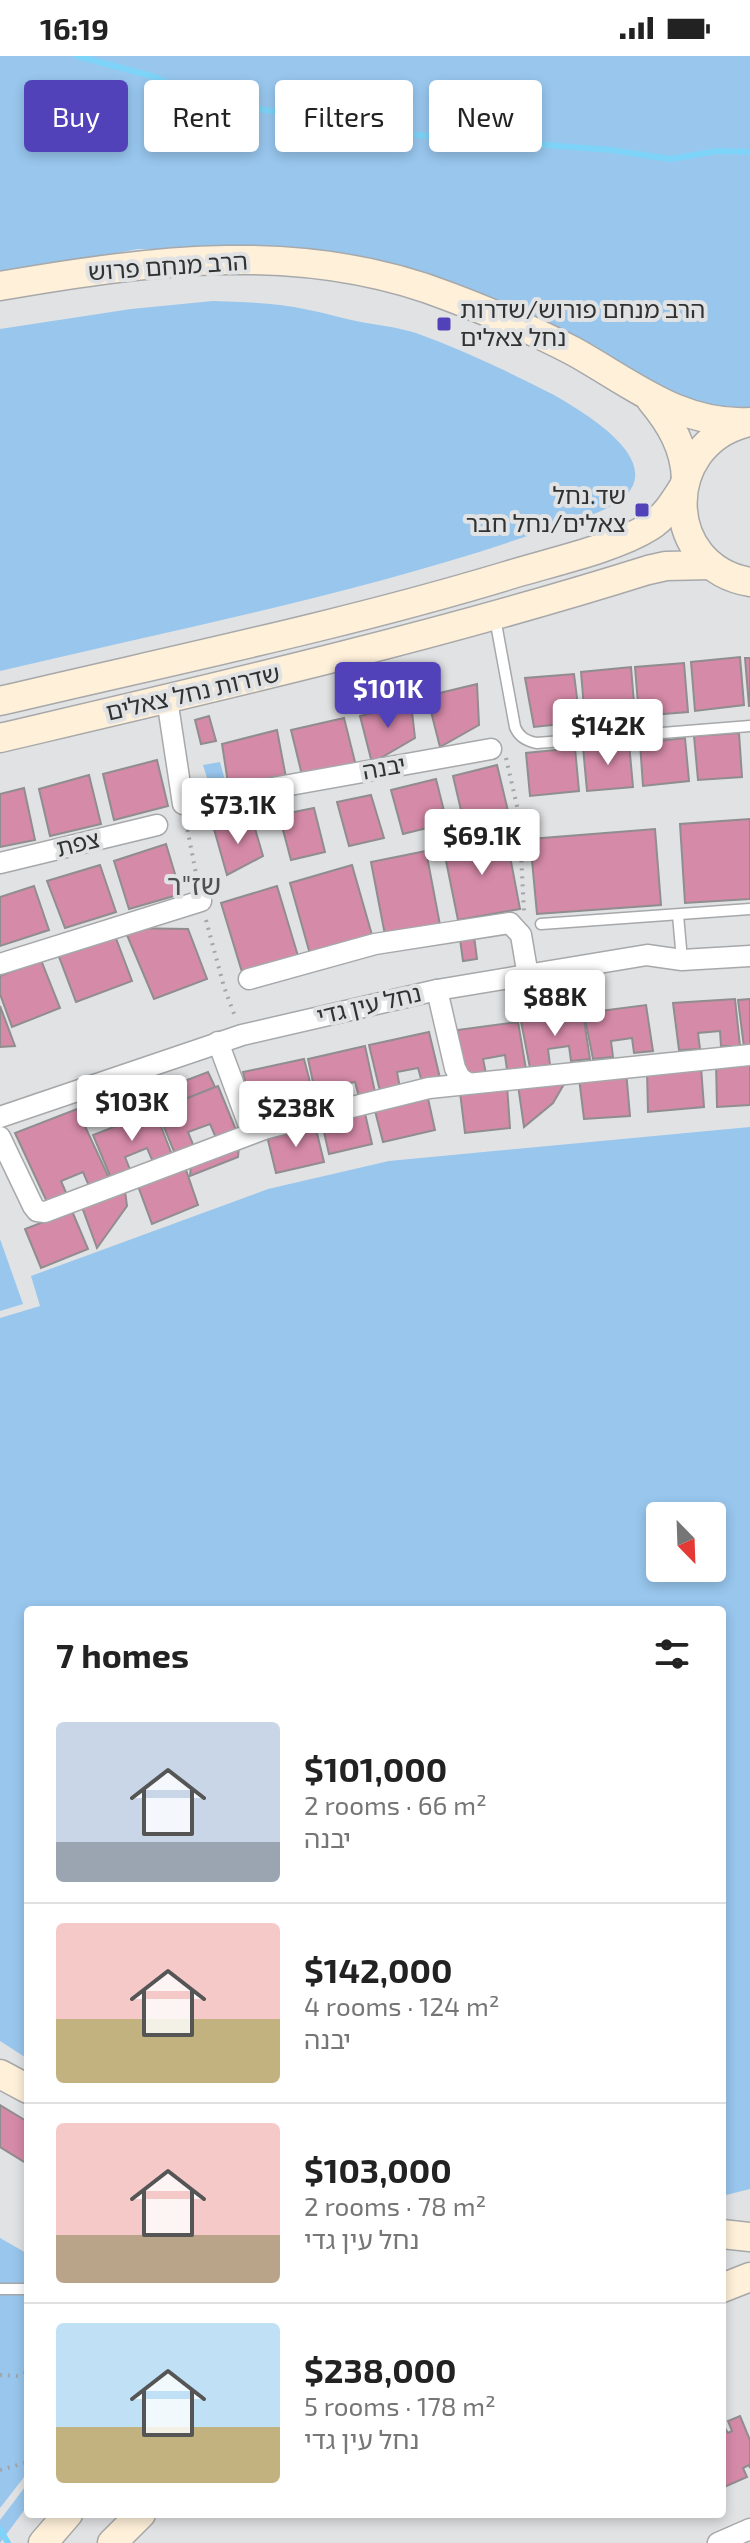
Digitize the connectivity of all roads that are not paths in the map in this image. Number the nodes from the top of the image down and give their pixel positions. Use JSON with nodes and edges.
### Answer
{"nodes":[{"id":1,"x":0,"y":286,"type":"edge"},
{"id":2,"x":645,"y":394,"type":"junction"},
{"id":3,"x":750,"y":422,"type":"edge"},
{"id":4,"x":685,"y":483,"type":"junction"},
{"id":5,"x":711,"y":565,"type":"junction"},
{"id":6,"x":750,"y":582,"type":"edge"},
{"id":7,"x":494,"y":616,"type":"junction"},
{"id":8,"x":167,"y":699,"type":"junction"},
{"id":9,"x":0,"y":701,"type":"edge"},
{"id":10,"x":750,"y":726,"type":"edge"},
{"id":11,"x":0,"y":738,"type":"edge"},
{"id":12,"x":497,"y":747,"type":"road end"},
{"id":13,"x":157,"y":825,"type":"dead end"},
{"id":14,"x":0,"y":863,"type":"edge"},
{"id":15,"x":201,"y":901,"type":"dead end"},
{"id":16,"x":750,"y":909,"type":"edge"},
{"id":17,"x":678,"y":915,"type":"junction"},
{"id":18,"x":541,"y":924,"type":"dead end"},
{"id":19,"x":750,"y":956,"type":"edge"},
{"id":20,"x":682,"y":960,"type":"junction"},
{"id":21,"x":0,"y":964,"type":"edge"},
{"id":22,"x":528,"y":976,"type":"junction"},
{"id":23,"x":249,"y":979,"type":"dead end"},
{"id":24,"x":437,"y":990,"type":"junction"},
{"id":25,"x":218,"y":1042,"type":"junction"},
{"id":26,"x":750,"y":1055,"type":"edge"},
{"id":27,"x":468,"y":1083,"type":"junction"},
{"id":28,"x":0,"y":1117,"type":"edge"},
{"id":29,"x":267,"y":1128,"type":"junction"},
{"id":30,"x":0,"y":1137,"type":"edge"},
{"id":31,"x":0,"y":2074,"type":"edge"},
{"id":32,"x":24,"y":2087,"type":"edge"},
{"id":33,"x":726,"y":2234,"type":"edge"},
{"id":34,"x":750,"y":2237,"type":"edge"},
{"id":35,"x":750,"y":2277,"type":"edge"},
{"id":36,"x":726,"y":2286,"type":"edge"},
{"id":37,"x":0,"y":2289,"type":"edge"},
{"id":38,"x":24,"y":2289,"type":"edge"},
{"id":39,"x":65,"y":2518,"type":"edge"},
{"id":40,"x":137,"y":2518,"type":"edge"},
{"id":41,"x":750,"y":2529,"type":"edge"},
{"id":42,"x":43,"y":2543,"type":"edge"},
{"id":43,"x":112,"y":2543,"type":"edge"},
{"id":44,"x":718,"y":2543,"type":"edge"}],
"edges":[{"from":1,"to":2,"type":"main road","name":"הרב מנחם פרוש"},
{"from":2,"to":3,"type":"main road","name":"הרב מנחם פרוש"},
{"from":2,"to":4,"type":"main road","name":"הרב מנחם פרוש"},
{"from":3,"to":4,"type":"main road","name":"שדרות נחל צאלים"},
{"from":4,"to":5,"type":"main road","name":"הרב מנחם פרוש"},
{"from":4,"to":9,"type":"main road","name":"שדרות נחל צאלים"},
{"from":5,"to":6,"type":"main road"},
{"from":5,"to":7,"type":"main road","name":"שדרות נחל צאלים"},
{"from":7,"to":8,"type":"main road","name":"שדרות נחל צאלים"},
{"from":7,"to":10,"type":"lane"},
{"from":8,"to":11,"type":"main road","name":"שדרות נחל צאלים"},
{"from":8,"to":12,"type":"street","name":"יבנה"},
{"from":13,"to":14,"type":"street","name":"צפת"},
{"from":15,"to":21,"type":"street"},
{"from":16,"to":17,"type":"lane"},
{"from":17,"to":18,"type":"lane"},
{"from":17,"to":20,"type":"lane"},
{"from":19,"to":20,"type":"street","name":"נחל עין גדי"},
{"from":20,"to":22,"type":"street","name":"נחל עין גדי"},
{"from":22,"to":23,"type":"street"},
{"from":22,"to":24,"type":"street","name":"נחל עין גדי"},
{"from":24,"to":25,"type":"street","name":"נחל עין גדי"},
{"from":24,"to":27,"type":"street"},
{"from":25,"to":28,"type":"street","name":"נחל עין גדי"},
{"from":25,"to":29,"type":"street"},
{"from":26,"to":27,"type":"street"},
{"from":27,"to":29,"type":"street"},
{"from":29,"to":30,"type":"street"},
{"from":31,"to":32,"type":"main road"},
{"from":33,"to":34,"type":"main road"},
{"from":35,"to":36,"type":"main road"},
{"from":37,"to":38,"type":"lane"},
{"from":39,"to":42,"type":"main road"},
{"from":40,"to":43,"type":"main road"},
{"from":41,"to":44,"type":"street"}]}
